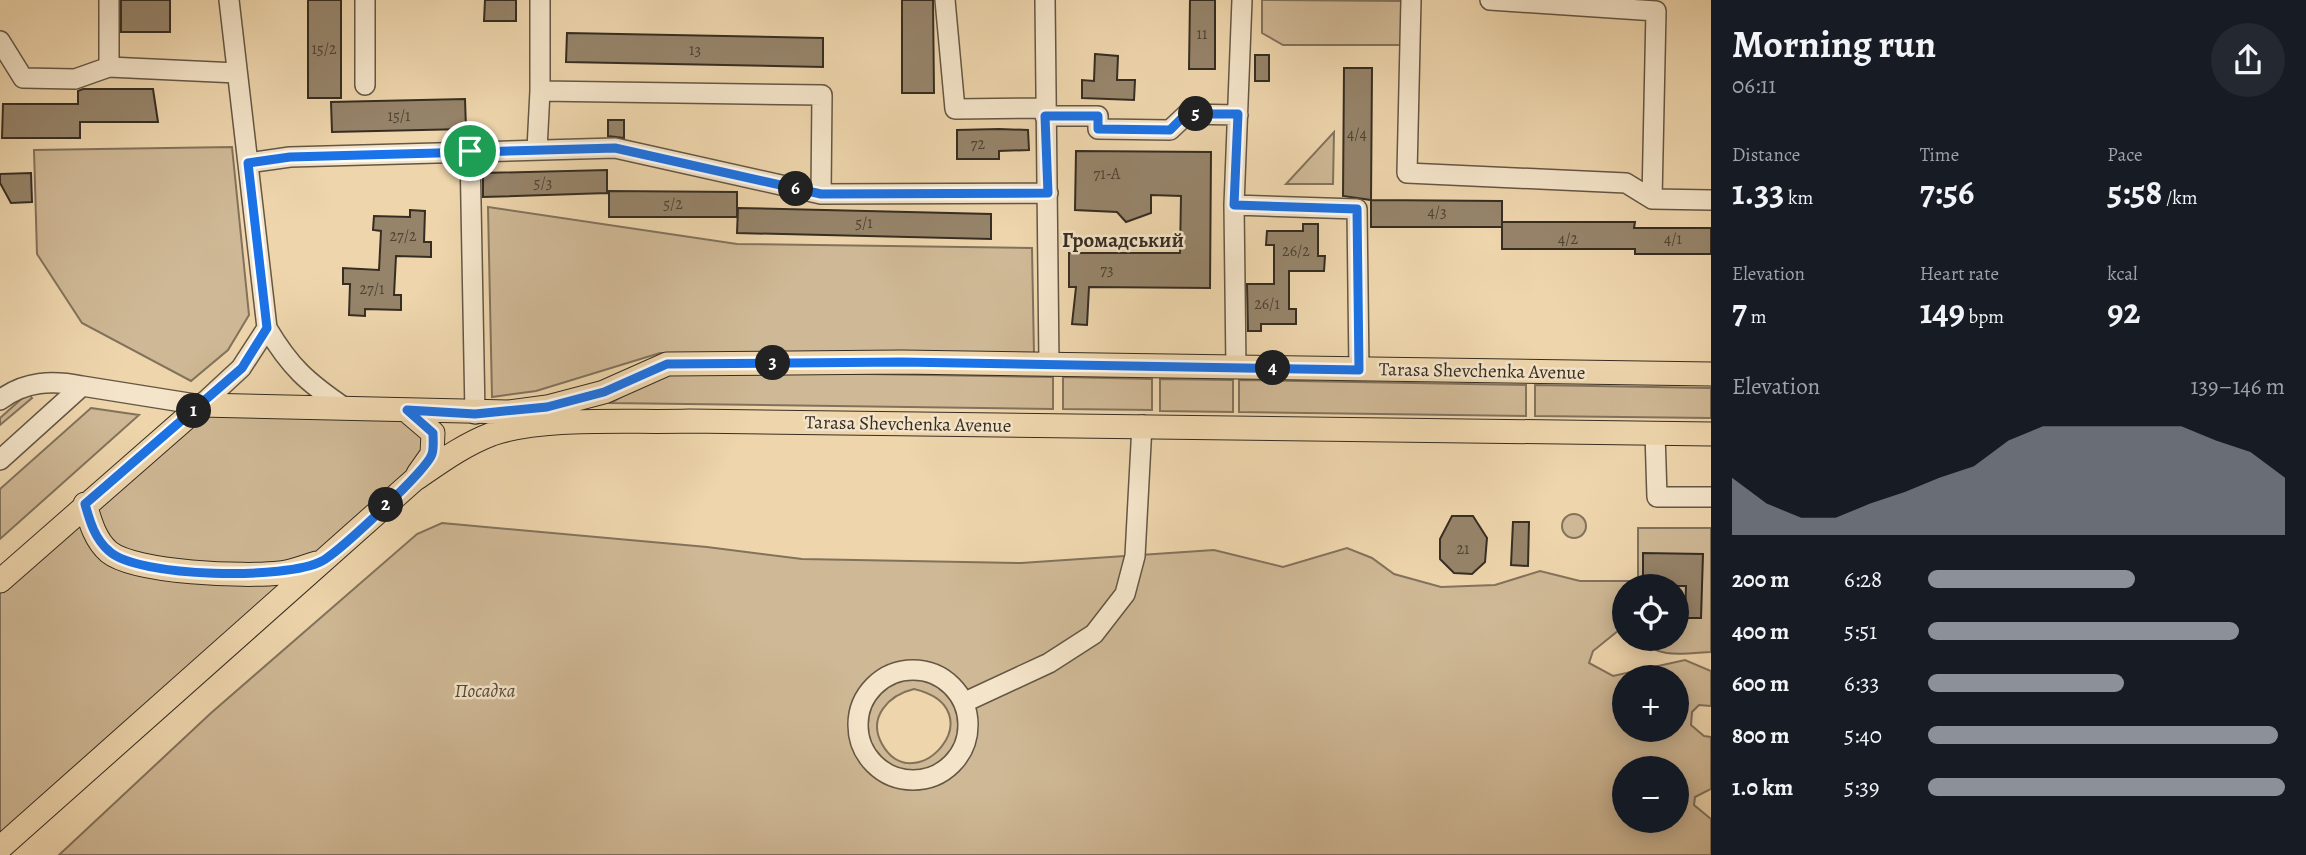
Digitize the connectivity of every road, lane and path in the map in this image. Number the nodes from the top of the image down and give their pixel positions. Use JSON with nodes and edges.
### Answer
{"nodes":[{"id":1,"x":109,"y":0,"type":"edge"},
{"id":2,"x":229,"y":0,"type":"edge"},
{"id":3,"x":365,"y":0,"type":"edge"},
{"id":4,"x":540,"y":0,"type":"edge"},
{"id":5,"x":945,"y":0,"type":"edge"},
{"id":6,"x":1045,"y":0,"type":"edge"},
{"id":7,"x":1242,"y":0,"type":"edge"},
{"id":8,"x":1411,"y":0,"type":"edge"},
{"id":9,"x":1490,"y":0,"type":"edge"},
{"id":10,"x":1657,"y":6,"type":"edge"},
{"id":11,"x":0,"y":41,"type":"edge"},
{"id":12,"x":109,"y":67,"type":"junction"},
{"id":13,"x":237,"y":73,"type":"junction"},
{"id":14,"x":365,"y":85,"type":"dead end"},
{"id":15,"x":540,"y":90,"type":"junction"},
{"id":16,"x":1045,"y":112,"type":"junction"},
{"id":17,"x":1238,"y":114,"type":"junction"},
{"id":18,"x":537,"y":149,"type":"junction"},
{"id":19,"x":470,"y":151,"type":"junction"},
{"id":20,"x":248,"y":163,"type":"junction"},
{"id":21,"x":1048,"y":193,"type":"junction"},
{"id":22,"x":821,"y":194,"type":"junction"},
{"id":23,"x":1652,"y":199,"type":"junction"},
{"id":24,"x":1711,"y":200,"type":"edge"},
{"id":25,"x":1234,"y":205,"type":"junction"},
{"id":26,"x":267,"y":328,"type":"junction"},
{"id":27,"x":1049,"y":365,"type":"junction"},
{"id":28,"x":1236,"y":368,"type":"junction"},
{"id":29,"x":1359,"y":370,"type":"junction"},
{"id":30,"x":1711,"y":374,"type":"edge"},
{"id":31,"x":82,"y":386,"type":"junction"},
{"id":32,"x":0,"y":400,"type":"edge"},
{"id":33,"x":201,"y":405,"type":"junction"},
{"id":34,"x":345,"y":408,"type":"junction"},
{"id":35,"x":407,"y":410,"type":"junction"},
{"id":36,"x":475,"y":414,"type":"junction"},
{"id":37,"x":1142,"y":425,"type":"junction"},
{"id":38,"x":1655,"y":433,"type":"junction"},
{"id":39,"x":1711,"y":434,"type":"edge"},
{"id":40,"x":0,"y":460,"type":"edge"},
{"id":41,"x":414,"y":480,"type":"junction"},
{"id":42,"x":1711,"y":497,"type":"edge"},
{"id":43,"x":85,"y":504,"type":"junction"},
{"id":44,"x":322,"y":561,"type":"junction"},
{"id":45,"x":0,"y":581,"type":"edge"},
{"id":46,"x":965,"y":702,"type":"junction"},
{"id":47,"x":0,"y":848,"type":"edge"}],
"edges":[{"from":1,"to":12,"type":"street"},
{"from":2,"to":13,"type":"street"},
{"from":3,"to":14,"type":"street"},
{"from":4,"to":15,"type":"street"},
{"from":5,"to":16,"type":"street"},
{"from":6,"to":16,"type":"street"},
{"from":7,"to":17,"type":"street"},
{"from":8,"to":23,"type":"street"},
{"from":9,"to":10,"type":"street"},
{"from":10,"to":23,"type":"street"},
{"from":11,"to":12,"type":"street"},
{"from":12,"to":13,"type":"street"},
{"from":13,"to":20,"type":"street"},
{"from":15,"to":18,"type":"street"},
{"from":15,"to":22,"type":"street"},
{"from":16,"to":17,"type":"street"},
{"from":16,"to":21,"type":"street"},
{"from":17,"to":25,"type":"street"},
{"from":18,"to":19,"type":"street"},
{"from":18,"to":22,"type":"street"},
{"from":19,"to":20,"type":"street"},
{"from":19,"to":36,"type":"street"},
{"from":20,"to":26,"type":"street"},
{"from":21,"to":22,"type":"street"},
{"from":21,"to":27,"type":"street"},
{"from":23,"to":24,"type":"street"},
{"from":25,"to":28,"type":"street"},
{"from":25,"to":29,"type":"street"},
{"from":26,"to":33,"type":"street"},
{"from":26,"to":34,"type":"street"},
{"from":27,"to":28,"type":"main road","name":"Tarasa Shevchenka Avenue"},
{"from":27,"to":36,"type":"main road","name":"Tarasa Shevchenka Avenue"},
{"from":28,"to":29,"type":"main road","name":"Tarasa Shevchenka Avenue"},
{"from":29,"to":30,"type":"main road","name":"Tarasa Shevchenka Avenue"},
{"from":31,"to":32,"type":"street"},
{"from":31,"to":33,"type":"street"},
{"from":31,"to":40,"type":"street"},
{"from":33,"to":34,"type":"main road","name":"Tarasa Shevchenka Avenue"},
{"from":33,"to":43,"type":"main road"},
{"from":34,"to":35,"type":"main road","name":"Tarasa Shevchenka Avenue"},
{"from":35,"to":36,"type":"main road","name":"Tarasa Shevchenka Avenue"},
{"from":35,"to":41,"type":"main road"},
{"from":37,"to":38,"type":"main road","name":"Tarasa Shevchenka Avenue"},
{"from":37,"to":41,"type":"main road","name":"Tarasa Shevchenka Avenue"},
{"from":37,"to":46,"type":"street"},
{"from":38,"to":39,"type":"main road","name":"Tarasa Shevchenka Avenue"},
{"from":38,"to":42,"type":"street"},
{"from":41,"to":44,"type":"main road"},
{"from":43,"to":44,"type":"main road"},
{"from":43,"to":45,"type":"main road"},
{"from":44,"to":47,"type":"main road"},
{"from":46,"to":46,"type":"street"}]}
